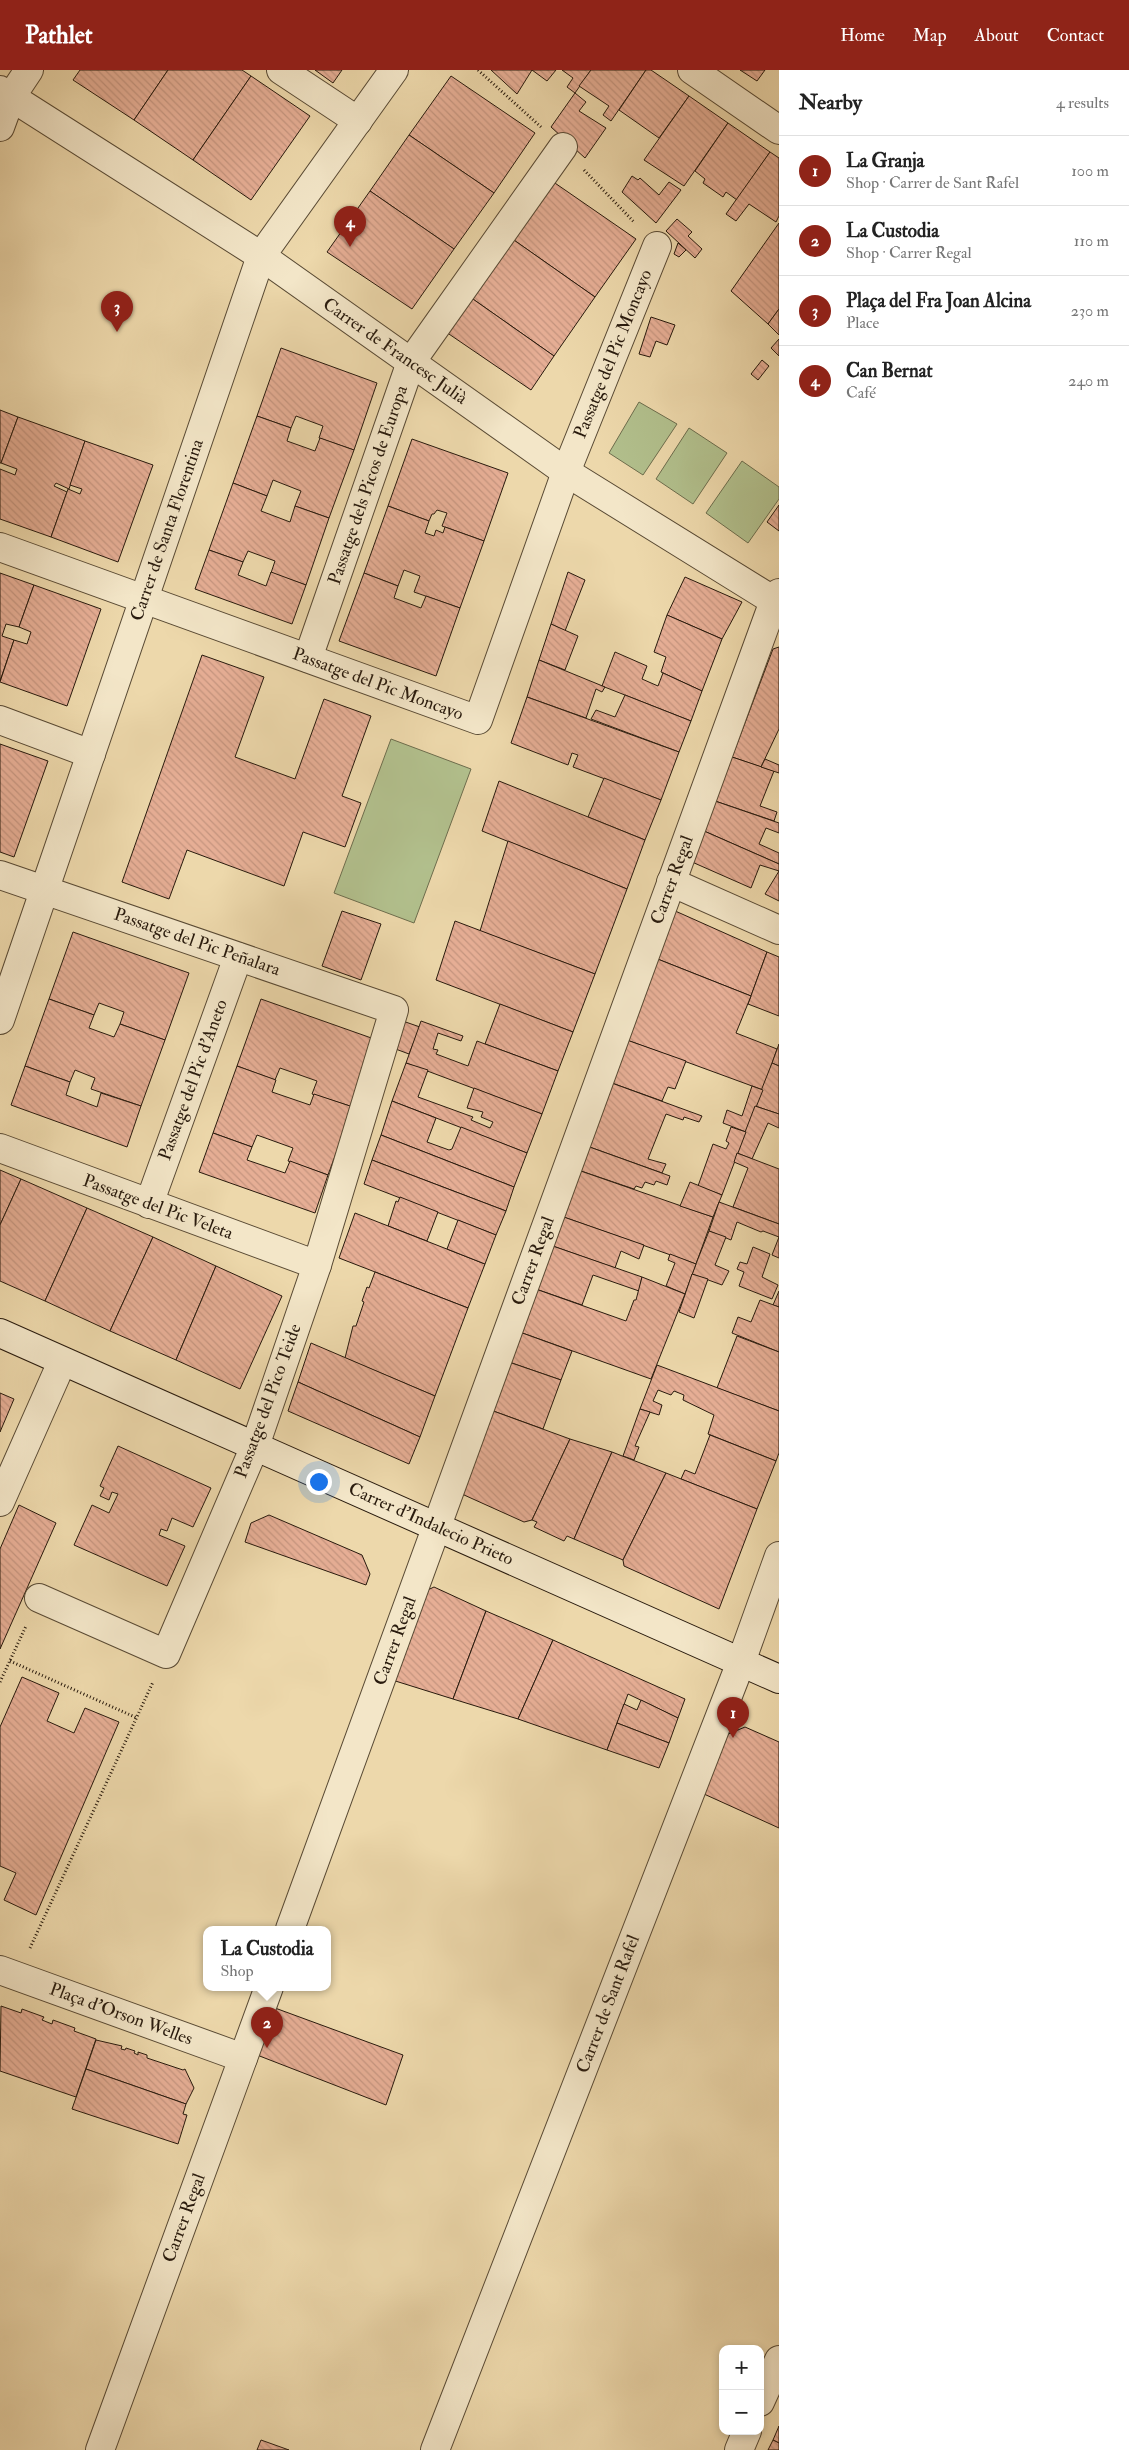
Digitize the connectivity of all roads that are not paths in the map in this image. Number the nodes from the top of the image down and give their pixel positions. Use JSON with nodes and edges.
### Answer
{"nodes":[{"id":1,"x":29,"y":70,"type":"edge"},
{"id":2,"x":281,"y":70,"type":"edge"},
{"id":3,"x":394,"y":70,"type":"edge"},
{"id":4,"x":692,"y":70,"type":"edge"},
{"id":5,"x":5,"y":93,"type":"edge"},
{"id":6,"x":775,"y":118,"type":"edge"},
{"id":7,"x":358,"y":121,"type":"junction"},
{"id":8,"x":0,"y":127,"type":"edge"},
{"id":9,"x":563,"y":148,"type":"dead end"},
{"id":10,"x":656,"y":246,"type":"dead end"},
{"id":11,"x":261,"y":256,"type":"junction"},
{"id":12,"x":411,"y":362,"type":"junction"},
{"id":13,"x":566,"y":472,"type":"junction"},
{"id":14,"x":0,"y":547,"type":"edge"},
{"id":15,"x":144,"y":599,"type":"junction"},
{"id":16,"x":777,"y":599,"type":"edge"},
{"id":17,"x":308,"y":658,"type":"junction"},
{"id":18,"x":0,"y":720,"type":"edge"},
{"id":19,"x":91,"y":754,"type":"junction"},
{"id":20,"x":0,"y":875,"type":"edge"},
{"id":21,"x":671,"y":882,"type":"junction"},
{"id":22,"x":44,"y":889,"type":"junction"},
{"id":23,"x":779,"y":930,"type":"edge"},
{"id":24,"x":238,"y":956,"type":"junction"},
{"id":25,"x":394,"y":1010,"type":"joint"},
{"id":26,"x":0,"y":1020,"type":"edge"},
{"id":27,"x":0,"y":1148,"type":"edge"},
{"id":28,"x":149,"y":1204,"type":"junction"},
{"id":29,"x":317,"y":1265,"type":"junction"},
{"id":30,"x":0,"y":1333,"type":"edge"},
{"id":31,"x":62,"y":1362,"type":"junction"},
{"id":32,"x":255,"y":1446,"type":"junction"},
{"id":33,"x":0,"y":1502,"type":"edge"},
{"id":34,"x":437,"y":1526,"type":"junction"},
{"id":35,"x":779,"y":1556,"type":"edge"},
{"id":36,"x":39,"y":1598,"type":"road end"},
{"id":37,"x":741,"y":1662,"type":"junction"},
{"id":38,"x":779,"y":1679,"type":"edge"},
{"id":39,"x":291,"y":1926,"type":"edge"},
{"id":40,"x":9,"y":1973,"type":"edge"},
{"id":41,"x":268,"y":1991,"type":"edge"},
{"id":42,"x":243,"y":2058,"type":"junction"},
{"id":43,"x":779,"y":2360,"type":"edge"},
{"id":44,"x":764,"y":2393,"type":"edge"},
{"id":45,"x":745,"y":2435,"type":"edge"},
{"id":46,"x":100,"y":2450,"type":"edge"},
{"id":47,"x":435,"y":2450,"type":"edge"},
{"id":48,"x":739,"y":2450,"type":"edge"}],
"edges":[{"from":1,"to":5,"type":"street"},
{"from":2,"to":7,"type":"street"},
{"from":3,"to":7,"type":"street","name":"Carrer de Santa Florentina"},
{"from":4,"to":6,"type":"street"},
{"from":5,"to":8,"type":"street"},
{"from":5,"to":11,"type":"street","name":"Carrer de Francesc Julià"},
{"from":7,"to":11,"type":"street","name":"Carrer de Santa Florentina"},
{"from":9,"to":12,"type":"street","name":"Passatge dels Picos de Europa"},
{"from":10,"to":13,"type":"street","name":"Passatge del Pic Moncayo"},
{"from":11,"to":12,"type":"street","name":"Carrer de Francesc Julià"},
{"from":11,"to":15,"type":"street","name":"Carrer de Santa Florentina"},
{"from":12,"to":13,"type":"street","name":"Carrer de Francesc Julià"},
{"from":12,"to":17,"type":"street","name":"Passatge dels Picos de Europa"},
{"from":13,"to":16,"type":"street","name":"Carrer de Francesc Julià"},
{"from":13,"to":17,"type":"street","name":"Passatge del Pic Moncayo"},
{"from":14,"to":15,"type":"street","name":"Passatge del Pic Moncayo"},
{"from":15,"to":17,"type":"street","name":"Passatge del Pic Moncayo"},
{"from":15,"to":19,"type":"street","name":"Carrer de Santa Florentina"},
{"from":16,"to":21,"type":"street","name":"Carrer Regal"},
{"from":18,"to":19,"type":"street"},
{"from":19,"to":22,"type":"street","name":"Carrer de Santa Florentina"},
{"from":20,"to":22,"type":"street","name":"Passatge del Pic Peñalara"},
{"from":21,"to":23,"type":"street"},
{"from":21,"to":34,"type":"street","name":"Carrer Regal"},
{"from":22,"to":24,"type":"street","name":"Passatge del Pic Peñalara"},
{"from":22,"to":26,"type":"street","name":"Carrer de Santa Florentina"},
{"from":24,"to":25,"type":"street","name":"Passatge del Pic Peñalara"},
{"from":24,"to":28,"type":"street","name":"Passatge del Pic d'Aneto"},
{"from":25,"to":29,"type":"street","name":"Passatge del Pico Teide"},
{"from":27,"to":28,"type":"street","name":"Passatge del Pic Veleta"},
{"from":28,"to":29,"type":"street","name":"Passatge del Pic Veleta"},
{"from":29,"to":32,"type":"street","name":"Passatge del Pico Teide"},
{"from":30,"to":31,"type":"street","name":"Carrer d'Indalecio Prieto"},
{"from":31,"to":32,"type":"street","name":"Carrer d'Indalecio Prieto"},
{"from":31,"to":33,"type":"street"},
{"from":32,"to":34,"type":"street","name":"Carrer d'Indalecio Prieto"},
{"from":32,"to":36,"type":"street","name":"Passatge del Pico Teide"},
{"from":34,"to":37,"type":"street","name":"Carrer d'Indalecio Prieto"},
{"from":34,"to":39,"type":"street","name":"Carrer Regal"},
{"from":35,"to":37,"type":"street","name":"Carrer de Sant Rafel"},
{"from":37,"to":38,"type":"street","name":"Carrer d'Indalecio Prieto"},
{"from":37,"to":47,"type":"street","name":"Carrer de Sant Rafel"},
{"from":40,"to":42,"type":"street","name":"Plaça d'Orson Welles"},
{"from":41,"to":42,"type":"street","name":"Carrer Regal"},
{"from":42,"to":46,"type":"street","name":"Carrer Regal"},
{"from":43,"to":44,"type":"street"},
{"from":45,"to":48,"type":"street"}]}
